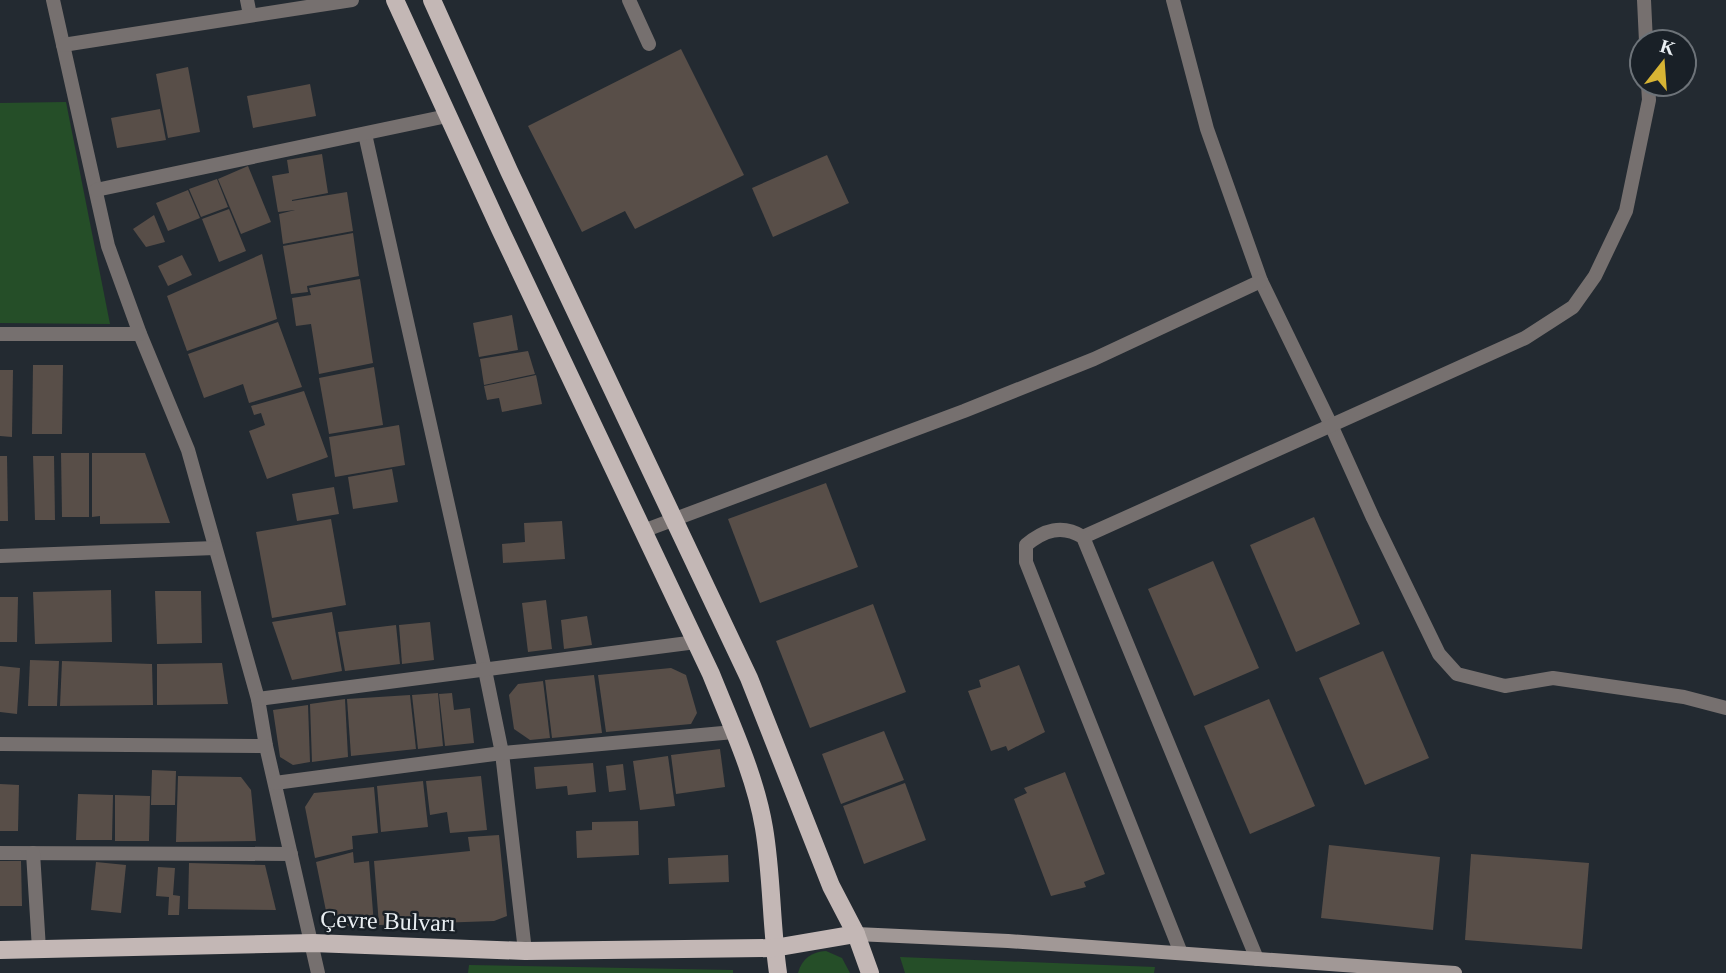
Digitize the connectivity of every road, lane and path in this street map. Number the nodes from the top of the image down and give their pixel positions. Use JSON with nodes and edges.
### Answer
{"nodes":[{"id":1,"x":53,"y":0,"type":"edge"},
{"id":2,"x":352,"y":0,"type":"edge"},
{"id":3,"x":395,"y":0,"type":"edge"},
{"id":4,"x":432,"y":0,"type":"edge"},
{"id":5,"x":629,"y":0,"type":"edge"},
{"id":6,"x":1173,"y":0,"type":"edge"},
{"id":7,"x":1644,"y":0,"type":"edge"},
{"id":8,"x":249,"y":7,"type":"edge"},
{"id":9,"x":1645,"y":28,"type":"edge"},
{"id":10,"x":649,"y":44,"type":"dead end"},
{"id":11,"x":63,"y":45,"type":"junction"},
{"id":12,"x":1649,"y":98,"type":"edge"},
{"id":13,"x":447,"y":116,"type":"junction"},
{"id":14,"x":365,"y":134,"type":"junction"},
{"id":15,"x":96,"y":190,"type":"junction"},
{"id":16,"x":1261,"y":281,"type":"junction"},
{"id":17,"x":0,"y":334,"type":"edge"},
{"id":18,"x":140,"y":334,"type":"junction"},
{"id":19,"x":1331,"y":425,"type":"junction"},
{"id":20,"x":675,"y":520,"type":"junction"},
{"id":21,"x":643,"y":531,"type":"junction"},
{"id":22,"x":1083,"y":537,"type":"junction"},
{"id":23,"x":215,"y":548,"type":"junction"},
{"id":24,"x":0,"y":556,"type":"edge"},
{"id":25,"x":696,"y":642,"type":"junction"},
{"id":26,"x":485,"y":670,"type":"junction"},
{"id":27,"x":258,"y":699,"type":"junction"},
{"id":28,"x":1726,"y":708,"type":"edge"},
{"id":29,"x":734,"y":732,"type":"junction"},
{"id":30,"x":0,"y":744,"type":"edge"},
{"id":31,"x":266,"y":746,"type":"junction"},
{"id":32,"x":502,"y":753,"type":"junction"},
{"id":33,"x":275,"y":783,"type":"junction"},
{"id":34,"x":0,"y":853,"type":"edge"},
{"id":35,"x":33,"y":853,"type":"junction"},
{"id":36,"x":291,"y":854,"type":"junction"},
{"id":37,"x":856,"y":934,"type":"junction"},
{"id":38,"x":313,"y":943,"type":"junction"},
{"id":39,"x":774,"y":948,"type":"junction"},
{"id":40,"x":39,"y":949,"type":"junction"},
{"id":41,"x":0,"y":950,"type":"edge"},
{"id":42,"x":525,"y":951,"type":"junction"},
{"id":43,"x":1181,"y":953,"type":"junction"},
{"id":44,"x":1257,"y":959,"type":"junction"},
{"id":45,"x":318,"y":973,"type":"edge"},
{"id":46,"x":778,"y":973,"type":"edge"},
{"id":47,"x":870,"y":973,"type":"edge"},
{"id":48,"x":1455,"y":973,"type":"edge"}],
"edges":[{"from":1,"to":11,"type":"street"},
{"from":2,"to":8,"type":"street"},
{"from":3,"to":13,"type":"main road"},
{"from":4,"to":20,"type":"main road"},
{"from":5,"to":10,"type":"street"},
{"from":6,"to":16,"type":"street"},
{"from":7,"to":9,"type":"street"},
{"from":8,"to":11,"type":"street"},
{"from":11,"to":15,"type":"street"},
{"from":12,"to":19,"type":"street"},
{"from":13,"to":14,"type":"street"},
{"from":13,"to":21,"type":"main road"},
{"from":14,"to":15,"type":"street"},
{"from":14,"to":26,"type":"street"},
{"from":15,"to":18,"type":"street"},
{"from":16,"to":19,"type":"street"},
{"from":16,"to":20,"type":"street"},
{"from":17,"to":18,"type":"street"},
{"from":18,"to":23,"type":"street"},
{"from":19,"to":22,"type":"street"},
{"from":19,"to":28,"type":"street"},
{"from":20,"to":21,"type":"street"},
{"from":20,"to":37,"type":"main road"},
{"from":21,"to":25,"type":"main road"},
{"from":22,"to":43,"type":"street"},
{"from":22,"to":44,"type":"street"},
{"from":23,"to":24,"type":"street"},
{"from":23,"to":27,"type":"street"},
{"from":25,"to":26,"type":"street"},
{"from":25,"to":29,"type":"main road"},
{"from":26,"to":27,"type":"street"},
{"from":26,"to":32,"type":"street"},
{"from":27,"to":31,"type":"street"},
{"from":29,"to":32,"type":"street"},
{"from":29,"to":39,"type":"main road"},
{"from":30,"to":31,"type":"street"},
{"from":31,"to":33,"type":"street"},
{"from":32,"to":33,"type":"street"},
{"from":32,"to":42,"type":"street"},
{"from":33,"to":36,"type":"street"},
{"from":34,"to":35,"type":"street"},
{"from":35,"to":36,"type":"street"},
{"from":35,"to":40,"type":"street"},
{"from":36,"to":38,"type":"street"},
{"from":37,"to":39,"type":"main road","name":"Çevre Bulvarı"},
{"from":37,"to":43,"type":"main road"},
{"from":37,"to":47,"type":"main road"},
{"from":38,"to":40,"type":"main road","name":"Çevre Bulvarı"},
{"from":38,"to":42,"type":"main road","name":"Çevre Bulvarı"},
{"from":38,"to":45,"type":"street"},
{"from":39,"to":42,"type":"main road","name":"Çevre Bulvarı"},
{"from":39,"to":46,"type":"main road"},
{"from":40,"to":41,"type":"main road","name":"Çevre Bulvarı"},
{"from":43,"to":44,"type":"main road"},
{"from":44,"to":48,"type":"main road"}]}
